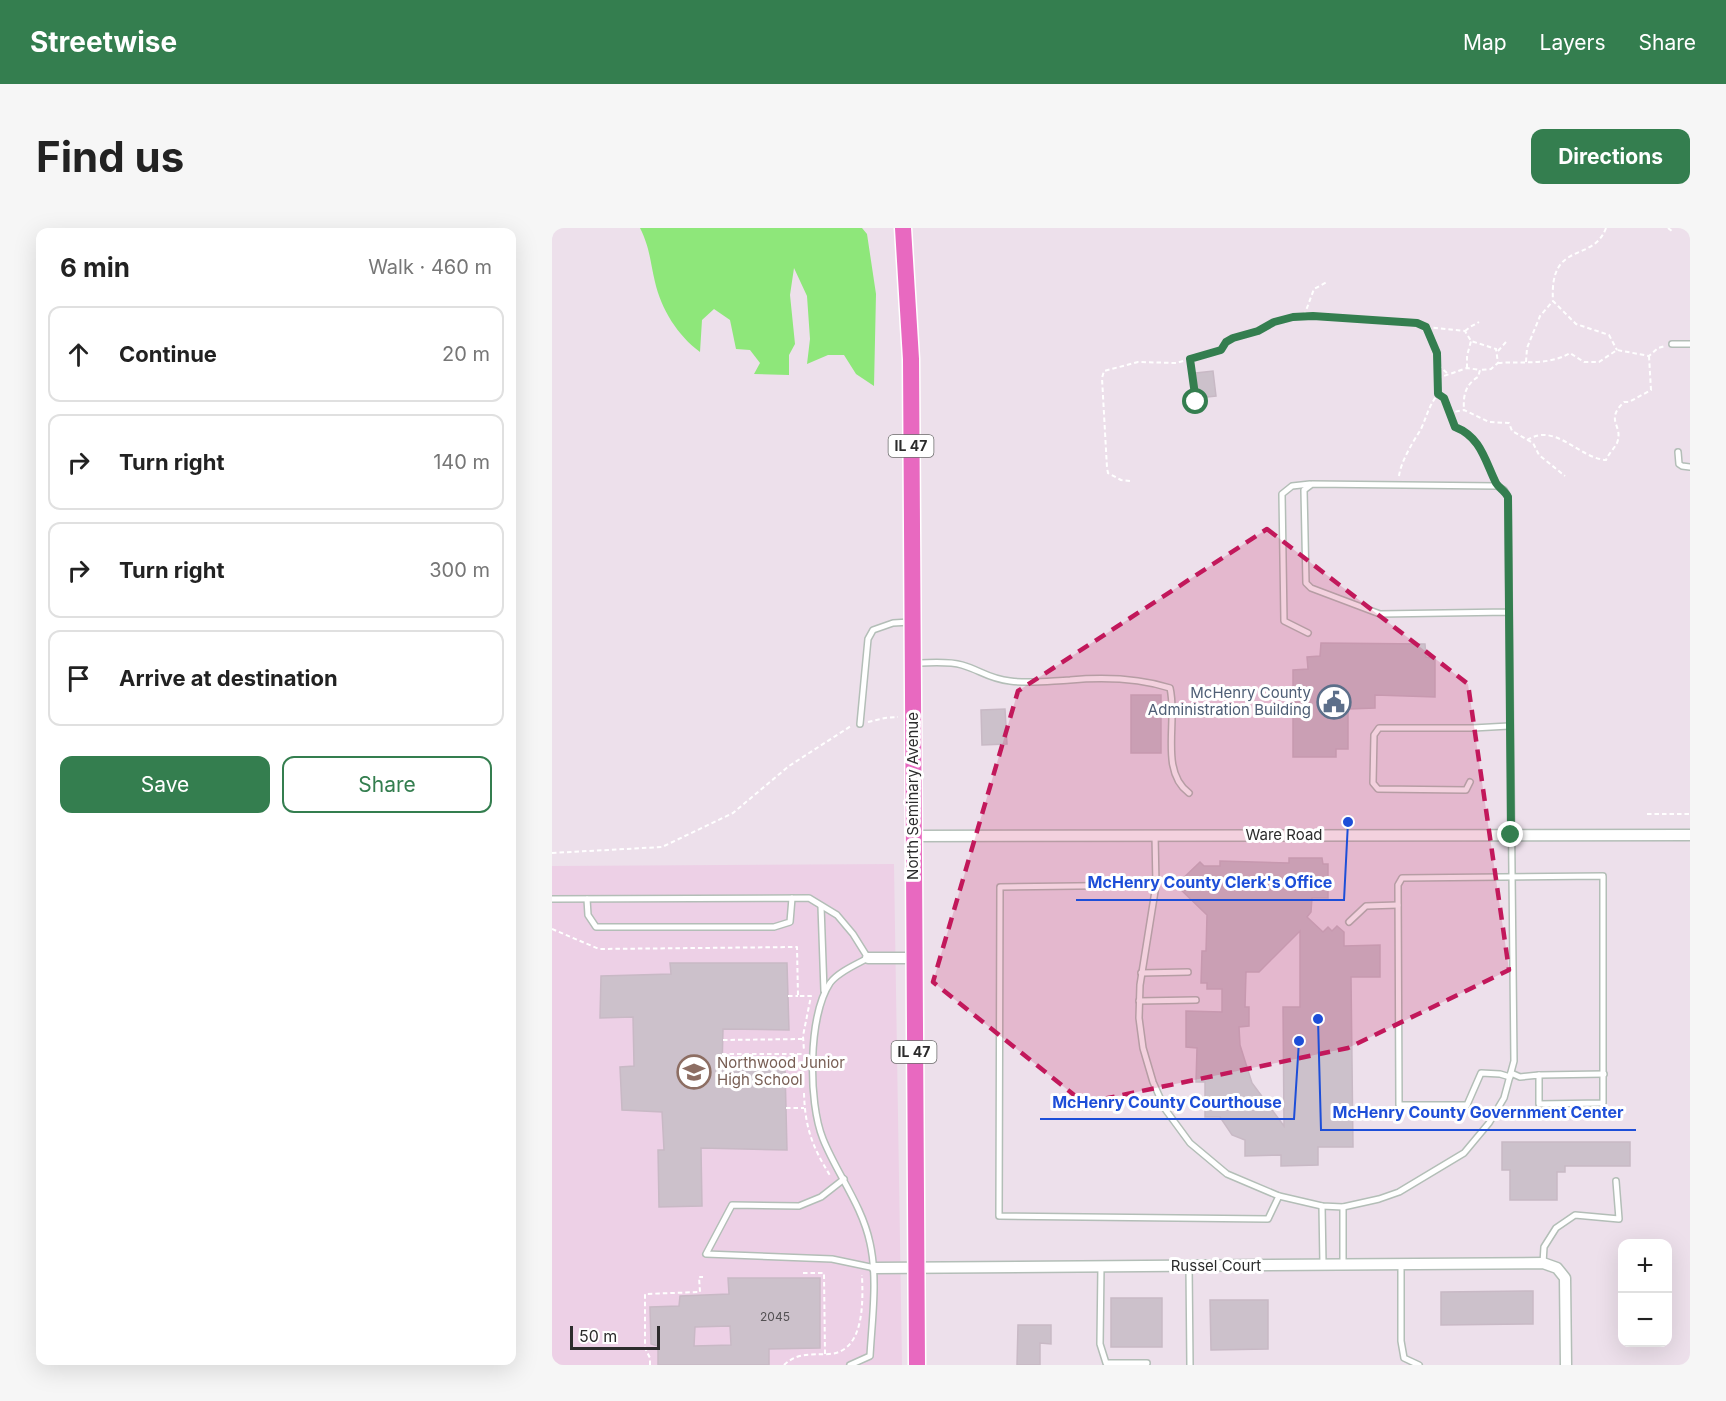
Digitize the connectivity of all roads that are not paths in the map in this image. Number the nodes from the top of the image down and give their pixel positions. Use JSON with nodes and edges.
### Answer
{"nodes":[{"id":1,"x":903,"y":228,"type":"edge"},
{"id":2,"x":1672,"y":344,"type":"road end"},
{"id":3,"x":1690,"y":344,"type":"edge"},
{"id":4,"x":1678,"y":452,"type":"dead end"},
{"id":5,"x":1690,"y":467,"type":"edge"},
{"id":6,"x":1312,"y":484,"type":"junction"},
{"id":7,"x":1509,"y":612,"type":"junction"},
{"id":8,"x":912,"y":621,"type":"junction"},
{"id":9,"x":1308,"y":633,"type":"dead end"},
{"id":10,"x":912,"y":663,"type":"junction"},
{"id":11,"x":860,"y":724,"type":"road end"},
{"id":12,"x":1509,"y":726,"type":"junction"},
{"id":13,"x":1470,"y":782,"type":"dead end"},
{"id":14,"x":1189,"y":793,"type":"dead end"},
{"id":15,"x":1155,"y":835,"type":"junction"},
{"id":16,"x":1511,"y":835,"type":"junction"},
{"id":17,"x":1690,"y":835,"type":"edge"},
{"id":18,"x":913,"y":836,"type":"junction"},
{"id":19,"x":1511,"y":876,"type":"junction"},
{"id":20,"x":1156,"y":885,"type":"junction"},
{"id":21,"x":792,"y":898,"type":"junction"},
{"id":22,"x":552,"y":899,"type":"edge"},
{"id":23,"x":587,"y":899,"type":"junction"},
{"id":24,"x":1398,"y":905,"type":"junction"},
{"id":25,"x":821,"y":906,"type":"junction"},
{"id":26,"x":1350,"y":922,"type":"dead end"},
{"id":27,"x":868,"y":958,"type":"junction"},
{"id":28,"x":913,"y":958,"type":"junction"},
{"id":29,"x":1188,"y":972,"type":"dead end"},
{"id":30,"x":1141,"y":973,"type":"junction"},
{"id":31,"x":824,"y":995,"type":"junction"},
{"id":32,"x":1196,"y":1000,"type":"dead end"},
{"id":33,"x":1139,"y":1001,"type":"junction"},
{"id":34,"x":1604,"y":1074,"type":"junction"},
{"id":35,"x":1511,"y":1075,"type":"junction"},
{"id":36,"x":1539,"y":1075,"type":"junction"},
{"id":37,"x":844,"y":1179,"type":"junction"},
{"id":38,"x":1616,"y":1181,"type":"dead end"},
{"id":39,"x":1279,"y":1196,"type":"junction"},
{"id":40,"x":1322,"y":1206,"type":"junction"},
{"id":41,"x":1343,"y":1207,"type":"junction"},
{"id":42,"x":1543,"y":1263,"type":"junction"},
{"id":43,"x":1401,"y":1264,"type":"junction"},
{"id":44,"x":1323,"y":1265,"type":"junction"},
{"id":45,"x":1343,"y":1265,"type":"junction"},
{"id":46,"x":1101,"y":1266,"type":"junction"},
{"id":47,"x":1189,"y":1266,"type":"junction"},
{"id":48,"x":916,"y":1267,"type":"junction"},
{"id":49,"x":875,"y":1268,"type":"junction"},
{"id":50,"x":1147,"y":1364,"type":"dead end"},
{"id":51,"x":850,"y":1365,"type":"edge"},
{"id":52,"x":917,"y":1365,"type":"edge"},
{"id":53,"x":1190,"y":1365,"type":"edge"},
{"id":54,"x":1419,"y":1365,"type":"edge"},
{"id":55,"x":1566,"y":1365,"type":"edge"}],
"edges":[{"from":1,"to":8,"type":"main road","name":"North Seminary Avenue","number":"IL 47"},
{"from":2,"to":3,"type":"lane"},
{"from":4,"to":5,"type":"lane"},
{"from":6,"to":7,"type":"lane"},
{"from":6,"to":7,"type":"lane"},
{"from":6,"to":9,"type":"lane"},
{"from":7,"to":12,"type":"lane"},
{"from":8,"to":10,"type":"main road","name":"North Seminary Avenue","number":"IL 47"},
{"from":8,"to":11,"type":"lane"},
{"from":10,"to":14,"type":"lane"},
{"from":10,"to":18,"type":"main road","name":"North Seminary Avenue","number":"IL 47"},
{"from":12,"to":13,"type":"lane"},
{"from":12,"to":16,"type":"lane"},
{"from":15,"to":16,"type":"street","name":"Ware Road"},
{"from":15,"to":18,"type":"street","name":"Ware Road"},
{"from":15,"to":20,"type":"lane"},
{"from":16,"to":17,"type":"street","name":"Ware Road"},
{"from":16,"to":19,"type":"lane"},
{"from":18,"to":28,"type":"main road","name":"North Seminary Avenue","number":"IL 47"},
{"from":19,"to":24,"type":"lane"},
{"from":19,"to":34,"type":"lane"},
{"from":19,"to":35,"type":"lane"},
{"from":20,"to":30,"type":"lane"},
{"from":20,"to":39,"type":"lane"},
{"from":21,"to":23,"type":"lane"},
{"from":21,"to":23,"type":"lane"},
{"from":21,"to":25,"type":"lane"},
{"from":22,"to":23,"type":"lane"},
{"from":24,"to":26,"type":"lane"},
{"from":24,"to":35,"type":"lane"},
{"from":25,"to":27,"type":"lane"},
{"from":25,"to":31,"type":"lane"},
{"from":27,"to":28,"type":"street"},
{"from":27,"to":31,"type":"lane"},
{"from":28,"to":48,"type":"main road","name":"North Seminary Avenue","number":"IL 47"},
{"from":29,"to":30,"type":"lane"},
{"from":30,"to":33,"type":"lane"},
{"from":31,"to":37,"type":"lane"},
{"from":32,"to":33,"type":"lane"},
{"from":33,"to":39,"type":"lane"},
{"from":34,"to":36,"type":"lane"},
{"from":34,"to":36,"type":"lane"},
{"from":35,"to":36,"type":"lane"},
{"from":35,"to":41,"type":"lane"},
{"from":37,"to":49,"type":"lane"},
{"from":37,"to":49,"type":"lane"},
{"from":38,"to":42,"type":"lane"},
{"from":39,"to":40,"type":"lane"},
{"from":40,"to":41,"type":"lane"},
{"from":40,"to":44,"type":"lane"},
{"from":41,"to":45,"type":"lane"},
{"from":42,"to":43,"type":"street","name":"Russel Court"},
{"from":42,"to":55,"type":"street","name":"Russel Court"},
{"from":43,"to":45,"type":"street","name":"Russel Court"},
{"from":43,"to":54,"type":"lane"},
{"from":44,"to":45,"type":"street","name":"Russel Court"},
{"from":44,"to":47,"type":"street","name":"Russel Court"},
{"from":46,"to":47,"type":"street","name":"Russel Court"},
{"from":46,"to":48,"type":"street","name":"Russel Court"},
{"from":46,"to":50,"type":"lane"},
{"from":47,"to":53,"type":"lane"},
{"from":48,"to":49,"type":"street","name":"Russel Court"},
{"from":48,"to":52,"type":"main road","name":"North Seminary Avenue","number":"IL 47"},
{"from":49,"to":51,"type":"lane"}]}
